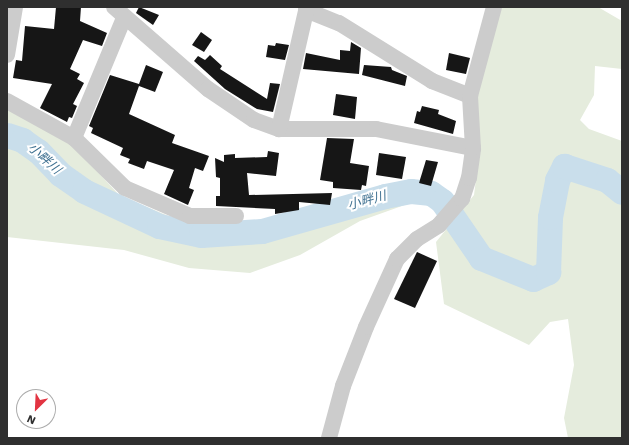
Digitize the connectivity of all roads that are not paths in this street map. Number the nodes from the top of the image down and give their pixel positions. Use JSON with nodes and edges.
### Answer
{"nodes":[{"id":1,"x":15,"y":7,"type":"edge"},
{"id":2,"x":494,"y":7,"type":"edge"},
{"id":3,"x":307,"y":8,"type":"edge"},
{"id":4,"x":119,"y":13,"type":"edge"},
{"id":5,"x":7,"y":55,"type":"edge"},
{"id":6,"x":470,"y":96,"type":"junction"},
{"id":7,"x":7,"y":101,"type":"edge"},
{"id":8,"x":279,"y":129,"type":"junction"},
{"id":9,"x":74,"y":138,"type":"junction"},
{"id":10,"x":473,"y":148,"type":"junction"},
{"id":11,"x":236,"y":216,"type":"dead end"},
{"id":12,"x":329,"y":438,"type":"edge"}],
"edges":[{"from":1,"to":5,"type":"street"},
{"from":2,"to":6,"type":"street"},
{"from":3,"to":6,"type":"street"},
{"from":3,"to":8,"type":"street"},
{"from":4,"to":8,"type":"street"},
{"from":4,"to":9,"type":"street"},
{"from":6,"to":10,"type":"street"},
{"from":7,"to":9,"type":"street"},
{"from":8,"to":10,"type":"street"},
{"from":9,"to":11,"type":"street"},
{"from":10,"to":12,"type":"street"}]}
